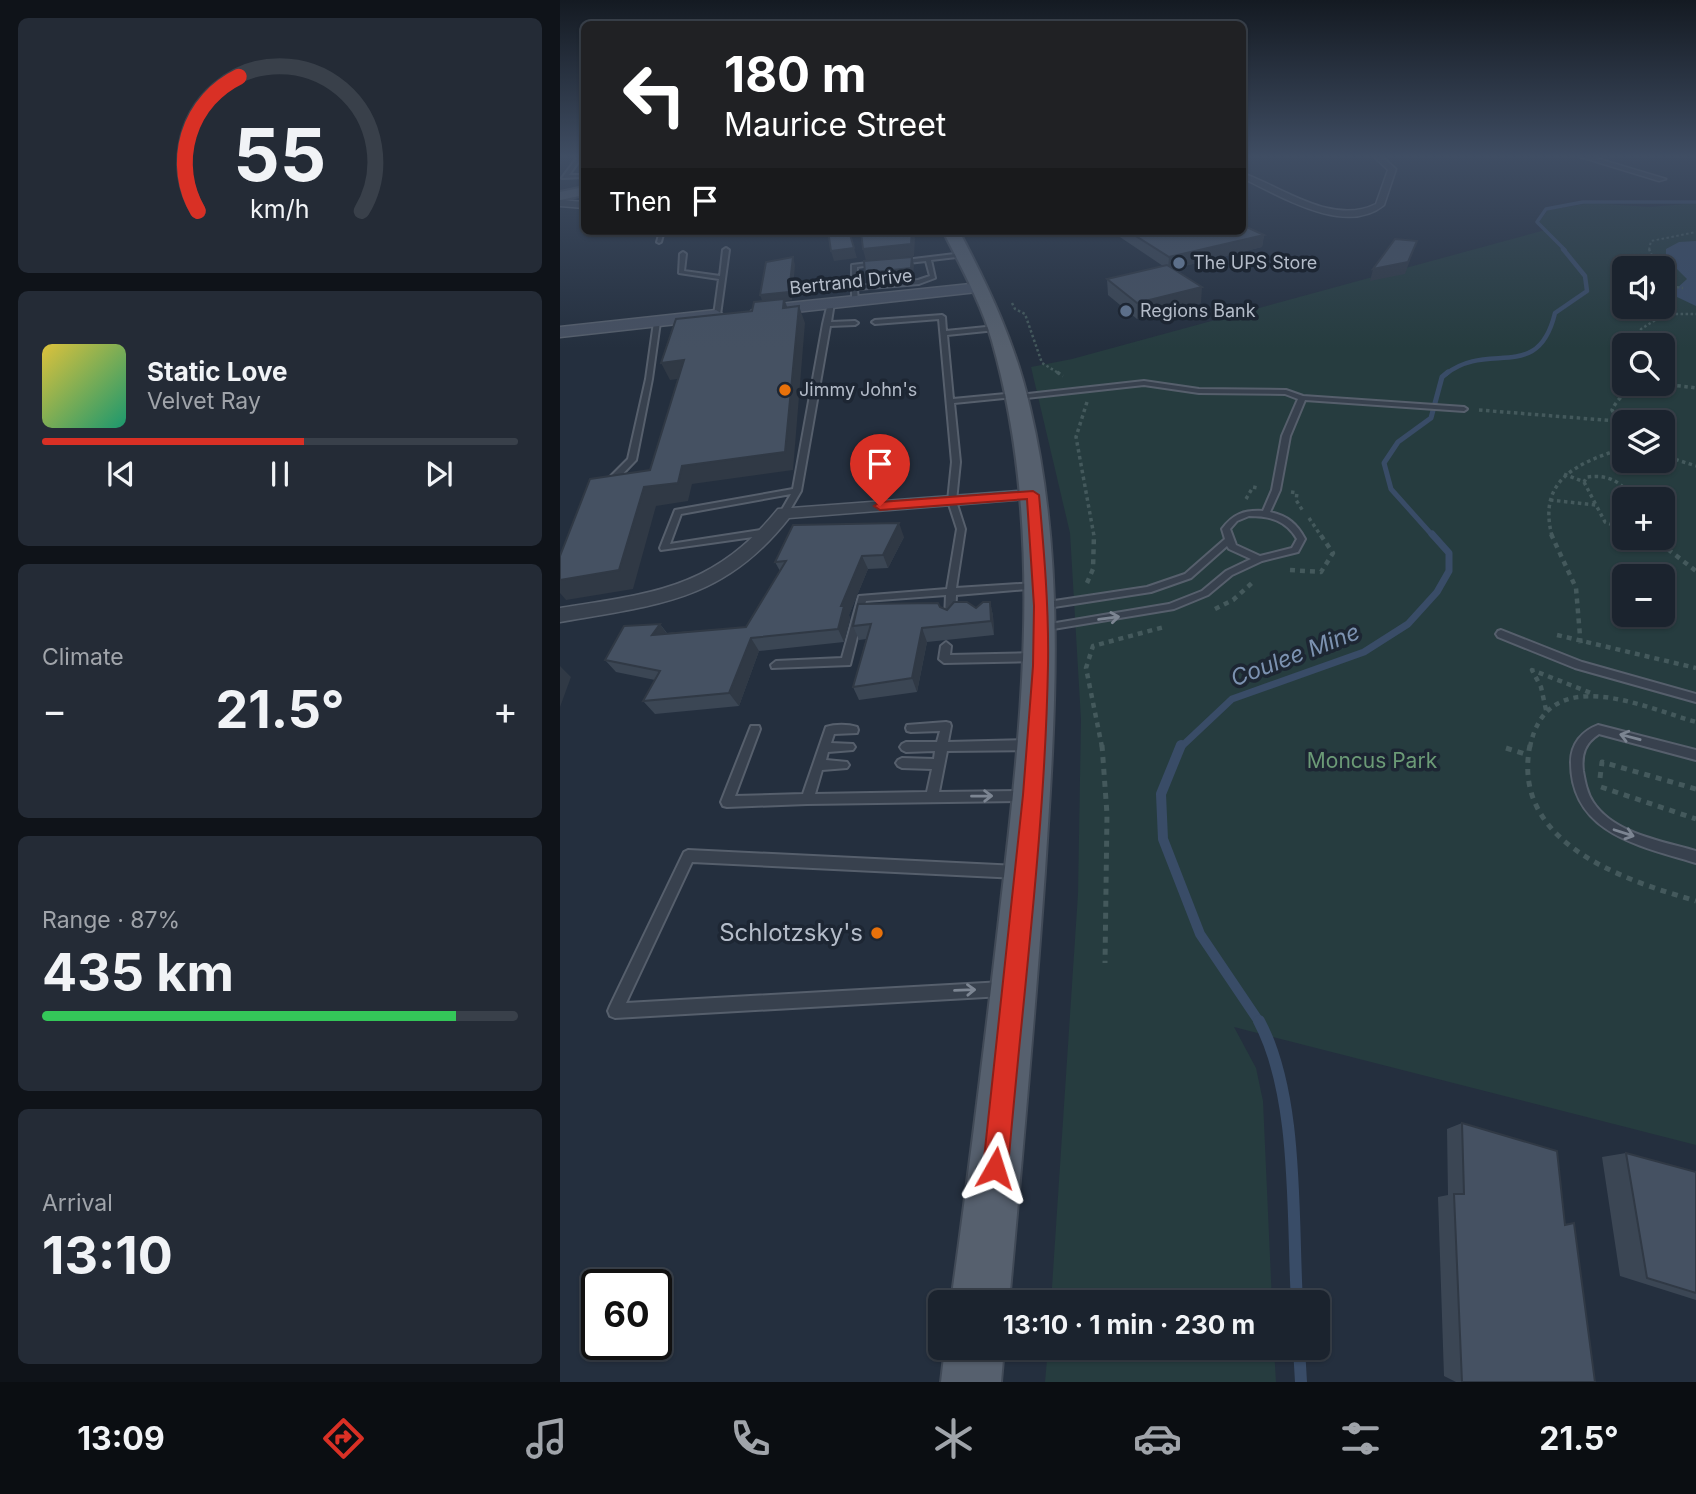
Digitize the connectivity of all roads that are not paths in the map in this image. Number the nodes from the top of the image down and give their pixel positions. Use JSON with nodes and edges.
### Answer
{"nodes":[{"id":1,"x":661,"y":235,"type":"edge"},
{"id":2,"x":953,"y":235,"type":"edge"},
{"id":3,"x":659,"y":243,"type":"dead end"},
{"id":4,"x":726,"y":250,"type":"dead end"},
{"id":5,"x":683,"y":254,"type":"dead end"},
{"id":6,"x":963,"y":255,"type":"junction"},
{"id":7,"x":928,"y":259,"type":"junction"},
{"id":8,"x":891,"y":263,"type":"edge"},
{"id":9,"x":879,"y":264,"type":"edge"},
{"id":10,"x":722,"y":278,"type":"junction"},
{"id":11,"x":980,"y":288,"type":"junction"},
{"id":12,"x":857,"y":292,"type":"junction"},
{"id":13,"x":831,"y":303,"type":"junction"},
{"id":14,"x":730,"y":314,"type":"junction"},
{"id":15,"x":1004,"y":316,"type":"junction"},
{"id":16,"x":657,"y":322,"type":"junction"},
{"id":17,"x":874,"y":322,"type":"dead end"},
{"id":18,"x":855,"y":323,"type":"dead end"},
{"id":19,"x":826,"y":324,"type":"junction"},
{"id":20,"x":560,"y":332,"type":"edge"},
{"id":21,"x":944,"y":333,"type":"junction"},
{"id":22,"x":1016,"y":396,"type":"junction"},
{"id":23,"x":1302,"y":398,"type":"junction"},
{"id":24,"x":951,"y":401,"type":"junction"},
{"id":25,"x":1464,"y":409,"type":"road end"},
{"id":26,"x":604,"y":488,"type":"edge"},
{"id":27,"x":797,"y":491,"type":"junction"},
{"id":28,"x":1033,"y":495,"type":"junction"},
{"id":29,"x":952,"y":501,"type":"junction"},
{"id":30,"x":784,"y":513,"type":"junction"},
{"id":31,"x":1266,"y":513,"type":"junction"},
{"id":32,"x":771,"y":532,"type":"junction"},
{"id":33,"x":1228,"y":541,"type":"junction"},
{"id":34,"x":1259,"y":559,"type":"junction"},
{"id":35,"x":951,"y":591,"type":"junction"},
{"id":36,"x":560,"y":615,"type":"edge"},
{"id":37,"x":950,"y":619,"type":"edge"},
{"id":38,"x":1040,"y":619,"type":"junction"},
{"id":39,"x":1501,"y":634,"type":"dead end"},
{"id":40,"x":975,"y":644,"type":"edge"},
{"id":41,"x":946,"y":646,"type":"edge"},
{"id":42,"x":974,"y":658,"type":"junction"},
{"id":43,"x":776,"y":666,"type":"dead end"},
{"id":44,"x":1696,"y":698,"type":"edge"},
{"id":45,"x":911,"y":728,"type":"dead end"},
{"id":46,"x":755,"y":729,"type":"dead end"},
{"id":47,"x":853,"y":730,"type":"dead end"},
{"id":48,"x":1036,"y":744,"type":"junction"},
{"id":49,"x":943,"y":746,"type":"junction"},
{"id":50,"x":849,"y":747,"type":"dead end"},
{"id":51,"x":906,"y":747,"type":"dead end"},
{"id":52,"x":824,"y":748,"type":"junction"},
{"id":53,"x":1696,"y":755,"type":"edge"},
{"id":54,"x":902,"y":763,"type":"dead end"},
{"id":55,"x":939,"y":764,"type":"junction"},
{"id":56,"x":818,"y":765,"type":"junction"},
{"id":57,"x":843,"y":765,"type":"dead end"},
{"id":58,"x":1032,"y":795,"type":"junction"},
{"id":59,"x":932,"y":797,"type":"junction"},
{"id":60,"x":807,"y":800,"type":"junction"},
{"id":61,"x":1696,"y":857,"type":"edge"},
{"id":62,"x":1024,"y":872,"type":"junction"},
{"id":63,"x":1014,"y":988,"type":"junction"},
{"id":64,"x":981,"y":1290,"type":"edge"},
{"id":65,"x":974,"y":1360,"type":"edge"},
{"id":66,"x":971,"y":1382,"type":"edge"}],
"edges":[{"from":1,"to":3,"type":"lane"},
{"from":2,"to":6,"type":"main road"},
{"from":4,"to":10,"type":"lane"},
{"from":5,"to":10,"type":"lane"},
{"from":6,"to":7,"type":"lane"},
{"from":6,"to":11,"type":"main road"},
{"from":7,"to":8,"type":"lane"},
{"from":7,"to":12,"type":"lane"},
{"from":9,"to":12,"type":"lane"},
{"from":10,"to":14,"type":"lane"},
{"from":11,"to":12,"type":"main road","name":"Bertrand Drive"},
{"from":11,"to":15,"type":"main road"},
{"from":12,"to":13,"type":"main road","name":"Bertrand Drive"},
{"from":13,"to":14,"type":"main road","name":"Bertrand Drive"},
{"from":13,"to":19,"type":"lane"},
{"from":14,"to":16,"type":"main road","name":"Bertrand Drive"},
{"from":15,"to":21,"type":"lane"},
{"from":15,"to":22,"type":"main road"},
{"from":16,"to":20,"type":"main road","name":"Bertrand Drive"},
{"from":16,"to":26,"type":"lane"},
{"from":17,"to":21,"type":"lane"},
{"from":18,"to":19,"type":"lane"},
{"from":19,"to":27,"type":"lane"},
{"from":21,"to":24,"type":"lane"},
{"from":22,"to":23,"type":"lane"},
{"from":22,"to":24,"type":"lane"},
{"from":22,"to":28,"type":"main road"},
{"from":23,"to":25,"type":"lane"},
{"from":23,"to":31,"type":"lane"},
{"from":24,"to":29,"type":"lane"},
{"from":27,"to":30,"type":"lane"},
{"from":27,"to":32,"type":"lane"},
{"from":28,"to":29,"type":"street"},
{"from":28,"to":38,"type":"main road"},
{"from":29,"to":30,"type":"street"},
{"from":29,"to":35,"type":"lane"},
{"from":30,"to":32,"type":"street"},
{"from":31,"to":33,"type":"lane"},
{"from":31,"to":34,"type":"lane"},
{"from":32,"to":36,"type":"street"},
{"from":33,"to":34,"type":"lane"},
{"from":33,"to":38,"type":"lane"},
{"from":38,"to":34,"type":"lane","one_way":true},
{"from":35,"to":37,"type":"lane"},
{"from":35,"to":38,"type":"lane"},
{"from":35,"to":43,"type":"lane"},
{"from":38,"to":42,"type":"lane"},
{"from":38,"to":48,"type":"main road"},
{"from":39,"to":44,"type":"lane"},
{"from":40,"to":42,"type":"lane"},
{"from":41,"to":42,"type":"lane"},
{"from":45,"to":49,"type":"lane"},
{"from":46,"to":60,"type":"lane"},
{"from":47,"to":52,"type":"lane"},
{"from":48,"to":49,"type":"lane"},
{"from":48,"to":58,"type":"main road"},
{"from":49,"to":51,"type":"lane"},
{"from":49,"to":55,"type":"lane"},
{"from":50,"to":52,"type":"lane"},
{"from":52,"to":56,"type":"lane"},
{"from":53,"to":61,"type":"lane","one_way":true},
{"from":54,"to":55,"type":"lane"},
{"from":55,"to":59,"type":"lane"},
{"from":56,"to":57,"type":"lane"},
{"from":56,"to":60,"type":"lane"},
{"from":59,"to":58,"type":"lane","one_way":true},
{"from":58,"to":62,"type":"main road"},
{"from":59,"to":60,"type":"lane"},
{"from":62,"to":63,"type":"main road"},
{"from":62,"to":63,"type":"lane","one_way":true},
{"from":63,"to":64,"type":"main road"},
{"from":65,"to":66,"type":"main road"}]}
